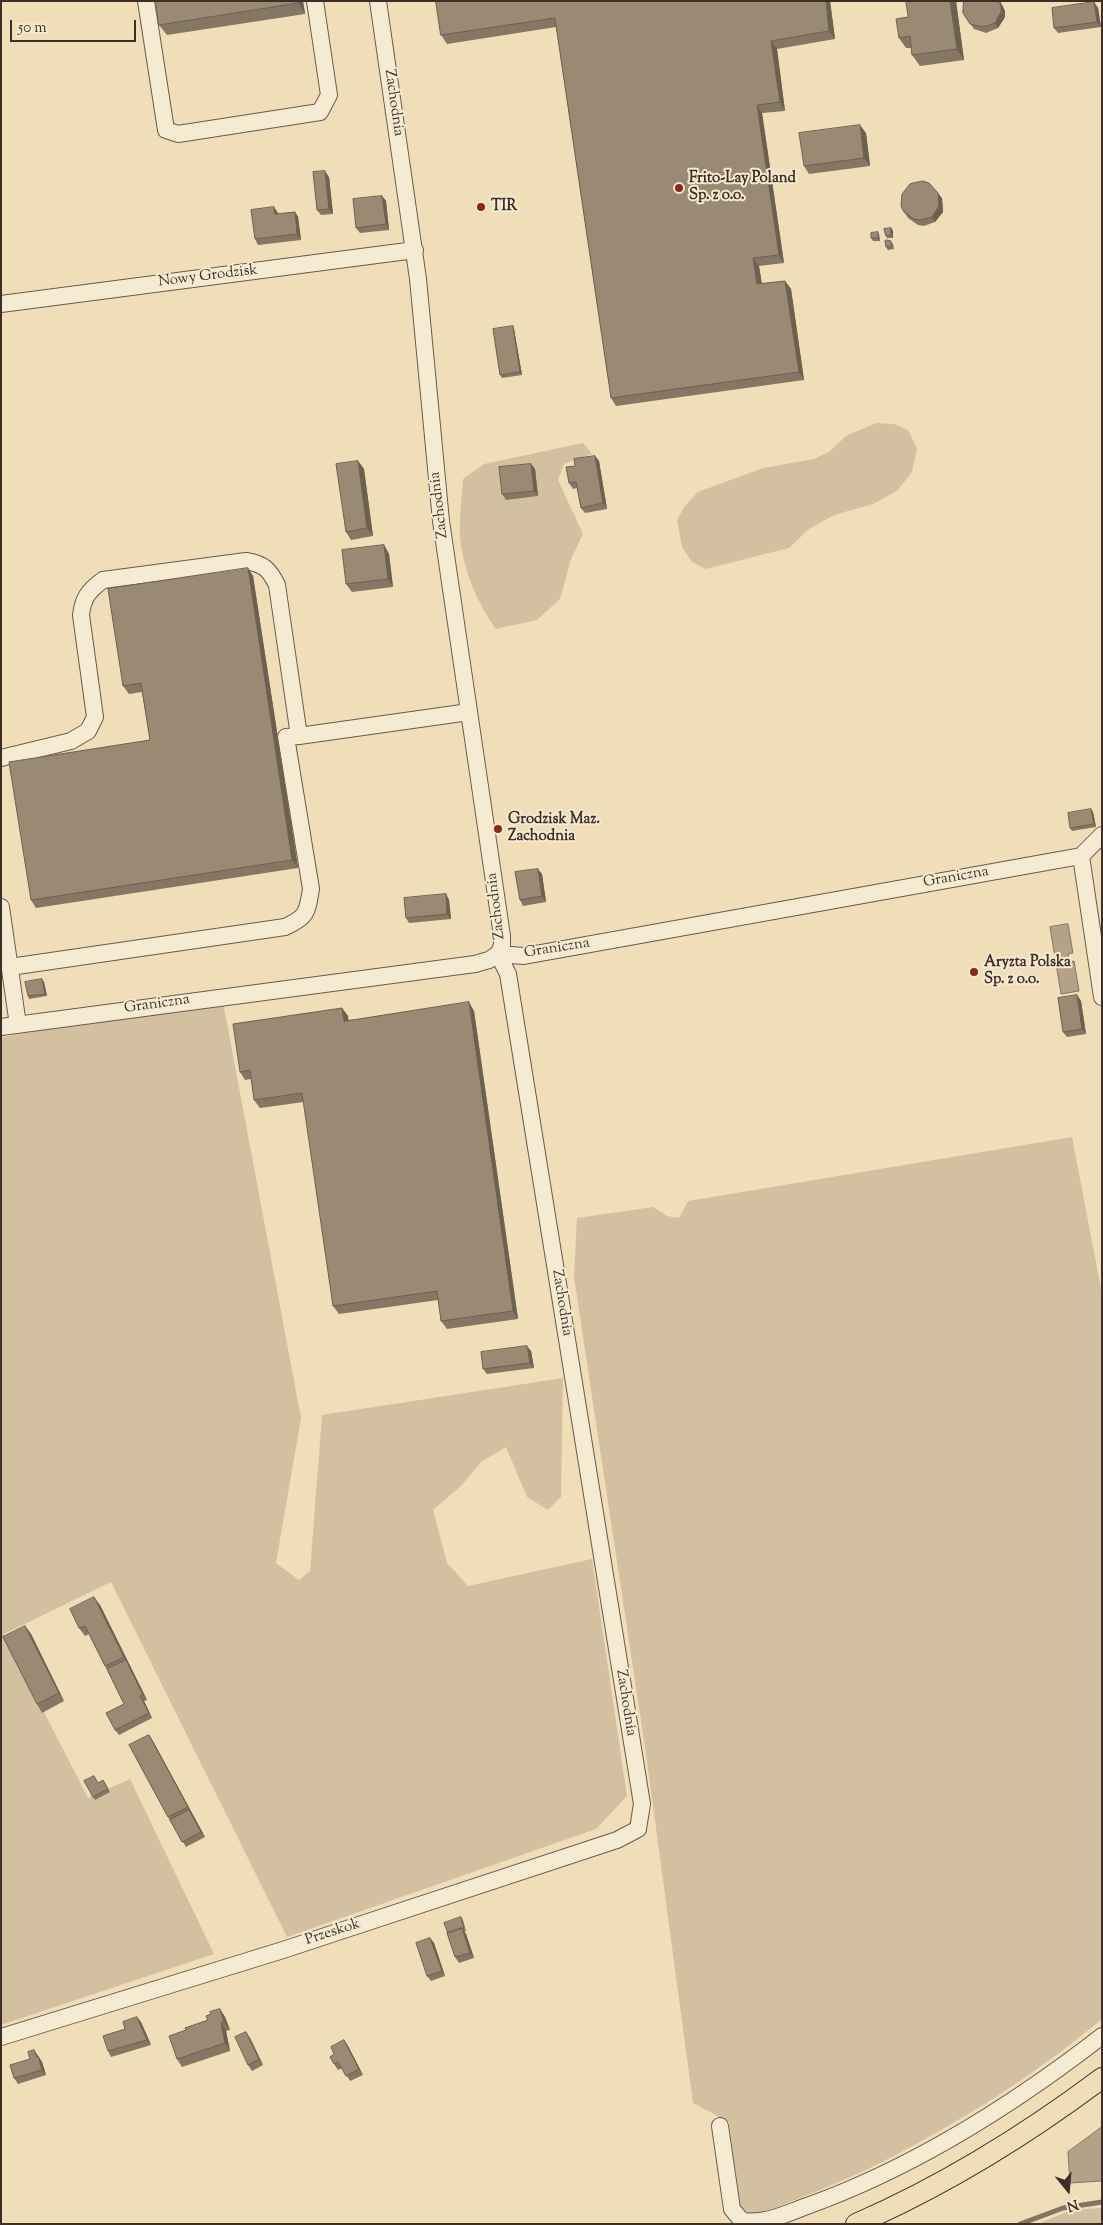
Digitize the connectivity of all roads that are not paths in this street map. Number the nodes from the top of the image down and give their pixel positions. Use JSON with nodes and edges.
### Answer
{"nodes":[{"id":1,"x":146,"y":1,"type":"edge"},
{"id":2,"x":315,"y":1,"type":"edge"},
{"id":3,"x":378,"y":1,"type":"edge"},
{"id":4,"x":415,"y":250,"type":"junction"},
{"id":5,"x":1,"y":304,"type":"edge"},
{"id":6,"x":469,"y":712,"type":"junction"},
{"id":7,"x":299,"y":736,"type":"junction"},
{"id":8,"x":1,"y":758,"type":"edge"},
{"id":9,"x":1102,"y":835,"type":"edge"},
{"id":10,"x":1081,"y":856,"type":"junction"},
{"id":11,"x":1,"y":907,"type":"edge"},
{"id":12,"x":498,"y":954,"type":"junction"},
{"id":13,"x":10,"y":967,"type":"junction"},
{"id":14,"x":1102,"y":997,"type":"edge"},
{"id":15,"x":18,"y":1025,"type":"junction"},
{"id":16,"x":1,"y":1027,"type":"edge"},
{"id":17,"x":642,"y":1804,"type":"joint"},
{"id":18,"x":1102,"y":2036,"type":"edge"},
{"id":19,"x":1,"y":2037,"type":"edge"},
{"id":20,"x":1102,"y":2078,"type":"edge"},
{"id":21,"x":720,"y":2126,"type":"dead end"},
{"id":22,"x":856,"y":2224,"type":"edge"}],
"edges":[{"from":1,"to":2,"type":"street"},
{"from":3,"to":4,"type":"street","name":"Zachodnia"},
{"from":4,"to":5,"type":"street","name":"Nowy Grodzisk"},
{"from":4,"to":6,"type":"street","name":"Zachodnia"},
{"from":6,"to":7,"type":"street"},
{"from":6,"to":12,"type":"street","name":"Zachodnia"},
{"from":7,"to":8,"type":"street"},
{"from":7,"to":13,"type":"street"},
{"from":9,"to":10,"type":"street"},
{"from":10,"to":12,"type":"street","name":"Graniczna"},
{"from":10,"to":14,"type":"street"},
{"from":11,"to":13,"type":"street"},
{"from":12,"to":15,"type":"street","name":"Graniczna"},
{"from":12,"to":17,"type":"street","name":"Zachodnia"},
{"from":13,"to":15,"type":"street"},
{"from":15,"to":16,"type":"street","name":"Graniczna"},
{"from":17,"to":19,"type":"street","name":"Przeskok"},
{"from":18,"to":21,"type":"street"},
{"from":20,"to":22,"type":"main road"}]}
